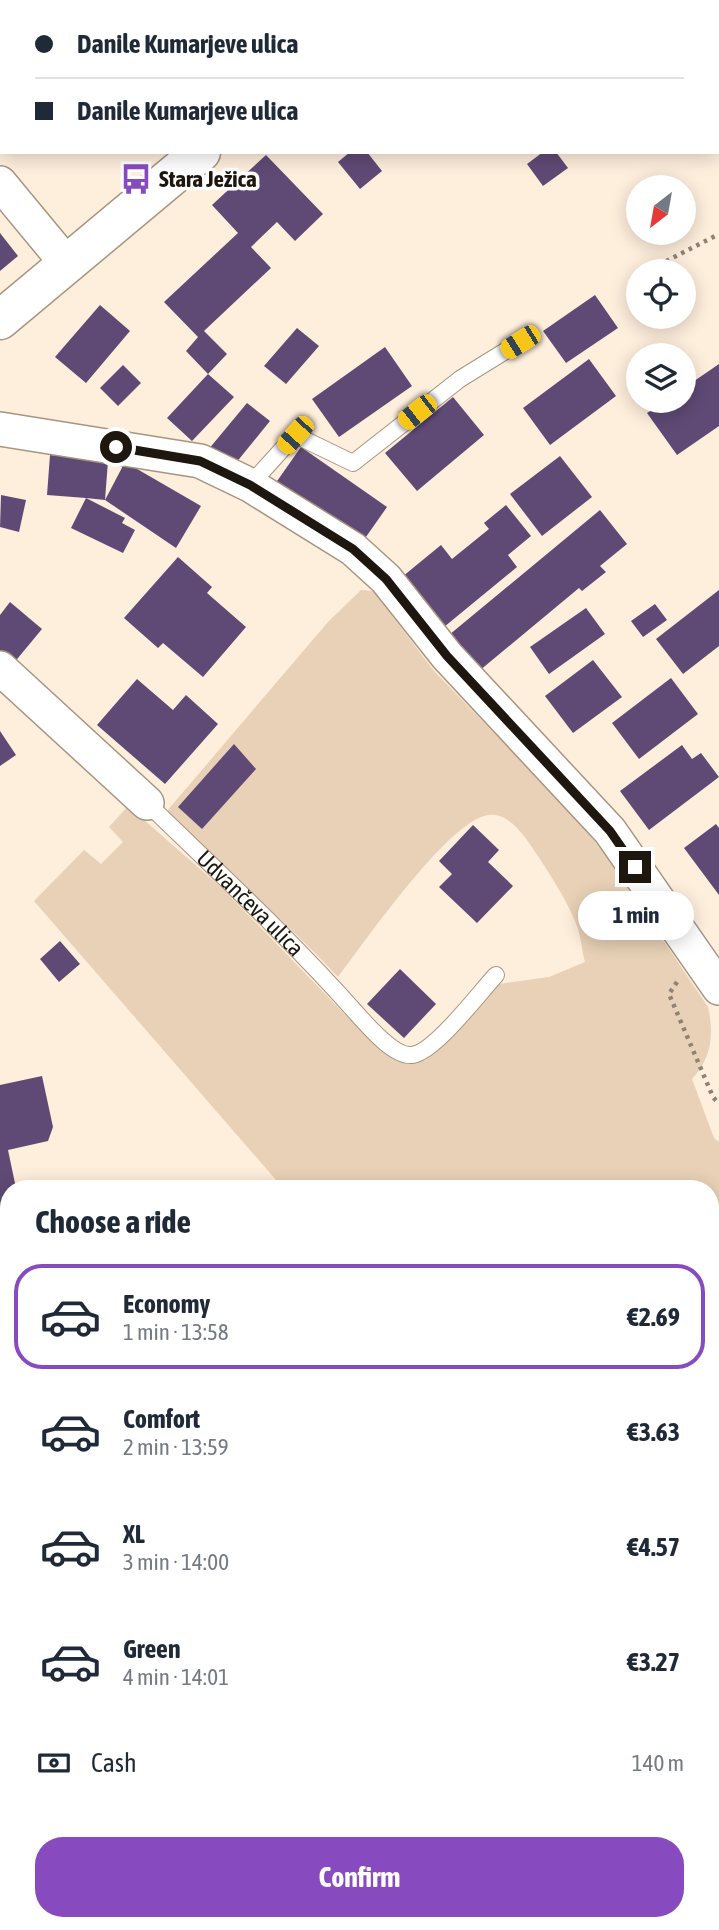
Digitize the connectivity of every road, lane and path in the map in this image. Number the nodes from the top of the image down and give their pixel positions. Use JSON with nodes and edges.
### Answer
{"nodes":[{"id":1,"x":199,"y":154,"type":"edge"},
{"id":2,"x":1,"y":186,"type":"edge"},
{"id":3,"x":719,"y":234,"type":"edge"},
{"id":4,"x":670,"y":259,"type":"edge"},
{"id":5,"x":68,"y":264,"type":"junction"},
{"id":6,"x":0,"y":320,"type":"edge"},
{"id":7,"x":520,"y":342,"type":"dead end"},
{"id":8,"x":0,"y":429,"type":"edge"},
{"id":9,"x":250,"y":485,"type":"junction"},
{"id":10,"x":0,"y":668,"type":"edge"},
{"id":11,"x":147,"y":803,"type":"joint"},
{"id":12,"x":695,"y":955,"type":"junction"},
{"id":13,"x":496,"y":975,"type":"dead end"},
{"id":14,"x":719,"y":988,"type":"edge"},
{"id":15,"x":719,"y":1104,"type":"edge"}],
"edges":[{"from":1,"to":5,"type":"main road"},
{"from":2,"to":5,"type":"street"},
{"from":3,"to":4,"type":"path"},
{"from":5,"to":6,"type":"main road"},
{"from":7,"to":9,"type":"lane"},
{"from":8,"to":9,"type":"street"},
{"from":9,"to":12,"type":"street"},
{"from":10,"to":11,"type":"street","name":"Udvančeva ulica"},
{"from":11,"to":13,"type":"lane","name":"Udvančeva ulica"},
{"from":12,"to":14,"type":"street"},
{"from":12,"to":15,"type":"path"}]}
